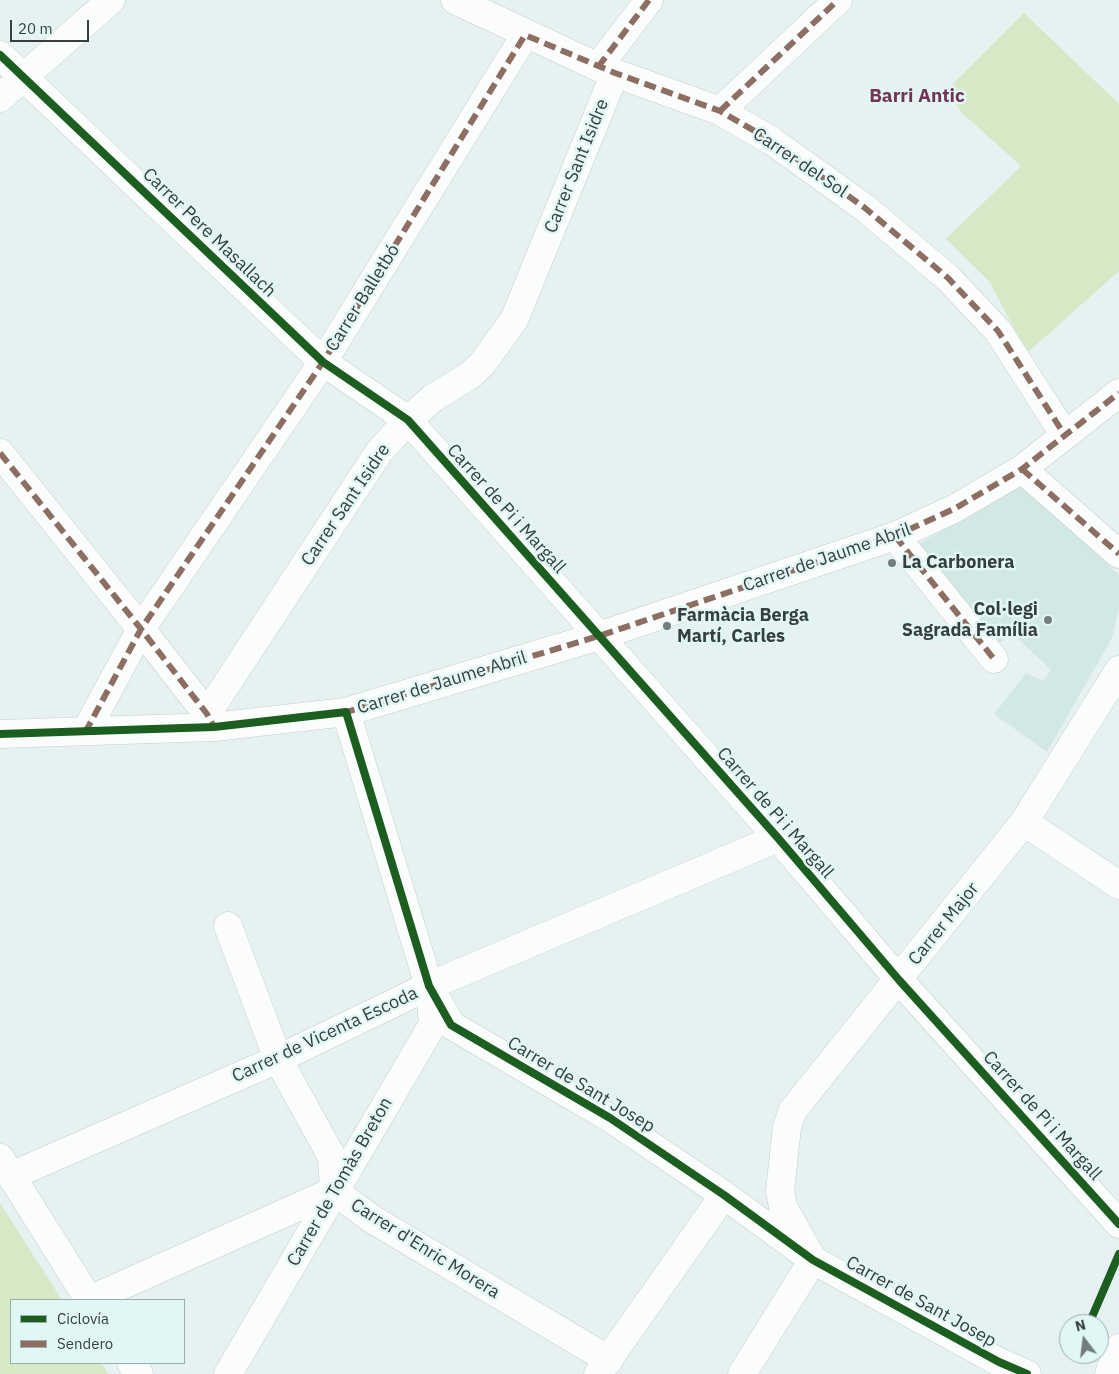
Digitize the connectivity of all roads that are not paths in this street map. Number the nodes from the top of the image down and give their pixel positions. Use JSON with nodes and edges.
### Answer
{"nodes":[{"id":1,"x":110,"y":0,"type":"edge"},
{"id":2,"x":455,"y":0,"type":"edge"},
{"id":3,"x":649,"y":0,"type":"edge"},
{"id":4,"x":838,"y":0,"type":"edge"},
{"id":5,"x":525,"y":34,"type":"junction"},
{"id":6,"x":0,"y":55,"type":"edge"},
{"id":7,"x":606,"y":70,"type":"junction"},
{"id":8,"x":23,"y":77,"type":"junction"},
{"id":9,"x":0,"y":98,"type":"edge"},
{"id":10,"x":720,"y":111,"type":"junction"},
{"id":11,"x":323,"y":362,"type":"junction"},
{"id":12,"x":1119,"y":393,"type":"edge"},
{"id":13,"x":408,"y":420,"type":"junction"},
{"id":14,"x":1064,"y":434,"type":"junction"},
{"id":15,"x":0,"y":454,"type":"edge"},
{"id":16,"x":1022,"y":469,"type":"junction"},
{"id":17,"x":895,"y":536,"type":"junction"},
{"id":18,"x":1119,"y":554,"type":"edge"},
{"id":19,"x":140,"y":629,"type":"junction"},
{"id":20,"x":600,"y":636,"type":"junction"},
{"id":21,"x":994,"y":659,"type":"dead end"},
{"id":22,"x":1119,"y":670,"type":"edge"},
{"id":23,"x":346,"y":712,"type":"junction"},
{"id":24,"x":210,"y":720,"type":"junction"},
{"id":25,"x":87,"y":729,"type":"junction"},
{"id":26,"x":0,"y":734,"type":"edge"},
{"id":27,"x":1024,"y":822,"type":"junction"},
{"id":28,"x":778,"y":838,"type":"junction"},
{"id":29,"x":1119,"y":885,"type":"edge"},
{"id":30,"x":228,"y":926,"type":"dead end"},
{"id":31,"x":899,"y":980,"type":"junction"},
{"id":32,"x":429,"y":986,"type":"junction"},
{"id":33,"x":278,"y":1059,"type":"junction"},
{"id":34,"x":5,"y":1167,"type":"edge"},
{"id":35,"x":334,"y":1191,"type":"junction"},
{"id":36,"x":724,"y":1195,"type":"junction"},
{"id":37,"x":1119,"y":1224,"type":"edge"},
{"id":38,"x":813,"y":1260,"type":"junction"},
{"id":39,"x":88,"y":1299,"type":"edge"},
{"id":40,"x":91,"y":1299,"type":"edge"},
{"id":41,"x":1119,"y":1348,"type":"edge"},
{"id":42,"x":604,"y":1367,"type":"edge"},
{"id":43,"x":228,"y":1374,"type":"edge"},
{"id":44,"x":742,"y":1374,"type":"edge"},
{"id":45,"x":1028,"y":1374,"type":"edge"},
{"id":46,"x":1109,"y":1374,"type":"edge"}],
"edges":[{"from":1,"to":8,"type":"street"},
{"from":2,"to":5,"type":"street","name":"Carrer del Sol"},
{"from":3,"to":7,"type":"street","name":"Carrer Sant Isidre"},
{"from":4,"to":10,"type":"street"},
{"from":5,"to":7,"type":"street","name":"Carrer del Sol"},
{"from":5,"to":11,"type":"street","name":"Carrer Balletbó"},
{"from":6,"to":8,"type":"street","name":"Carrer Pere Masallach"},
{"from":7,"to":10,"type":"street","name":"Carrer del Sol"},
{"from":7,"to":13,"type":"street","name":"Carrer Sant Isidre"},
{"from":8,"to":9,"type":"street"},
{"from":8,"to":11,"type":"street","name":"Carrer Pere Masallach"},
{"from":10,"to":14,"type":"street","name":"Carrer del Sol"},
{"from":11,"to":13,"type":"street","name":"Carrer Pere Masallach"},
{"from":11,"to":19,"type":"street","name":"Carrer Balletbó"},
{"from":12,"to":14,"type":"street","name":"Carrer de Jaume Abril"},
{"from":13,"to":20,"type":"street","name":"Carrer de Pi i Margall"},
{"from":13,"to":24,"type":"street","name":"Carrer Sant Isidre"},
{"from":14,"to":16,"type":"street","name":"Carrer de Jaume Abril"},
{"from":15,"to":19,"type":"street"},
{"from":16,"to":17,"type":"street","name":"Carrer de Jaume Abril"},
{"from":16,"to":18,"type":"street"},
{"from":17,"to":20,"type":"street","name":"Carrer de Jaume Abril"},
{"from":17,"to":21,"type":"street"},
{"from":19,"to":24,"type":"street"},
{"from":19,"to":25,"type":"street","name":"Carrer Balletbó"},
{"from":20,"to":23,"type":"street","name":"Carrer de Jaume Abril"},
{"from":20,"to":28,"type":"street","name":"Carrer de Pi i Margall"},
{"from":22,"to":27,"type":"street","name":"Carrer Major"},
{"from":23,"to":24,"type":"street","name":"Carrer de Jaume Abril"},
{"from":23,"to":32,"type":"street","name":"Carrer de Sant Josep"},
{"from":24,"to":25,"type":"street","name":"Carrer de Jaume Abril"},
{"from":25,"to":26,"type":"street"},
{"from":27,"to":29,"type":"street"},
{"from":27,"to":31,"type":"street","name":"Carrer Major"},
{"from":28,"to":31,"type":"street","name":"Carrer de Pi i Margall"},
{"from":28,"to":32,"type":"street","name":"Carrer de Vicenta Escoda"},
{"from":30,"to":33,"type":"street","name":"Carrer d'Enric Morera"},
{"from":31,"to":37,"type":"street","name":"Carrer de Pi i Margall"},
{"from":31,"to":38,"type":"street","name":"Carrer Major"},
{"from":32,"to":33,"type":"street","name":"Carrer de Vicenta Escoda"},
{"from":32,"to":35,"type":"street","name":"Carrer de Tomàs Breton"},
{"from":32,"to":36,"type":"street","name":"Carrer de Sant Josep"},
{"from":33,"to":34,"type":"street","name":"Carrer de Vicenta Escoda"},
{"from":33,"to":35,"type":"street","name":"Carrer d'Enric Morera"},
{"from":34,"to":39,"type":"street"},
{"from":35,"to":40,"type":"street"},
{"from":35,"to":42,"type":"street","name":"Carrer d'Enric Morera"},
{"from":35,"to":43,"type":"street","name":"Carrer de Tomàs Breton"},
{"from":36,"to":38,"type":"street","name":"Carrer de Sant Josep"},
{"from":36,"to":42,"type":"street"},
{"from":38,"to":44,"type":"street"},
{"from":38,"to":45,"type":"street","name":"Carrer de Sant Josep"},
{"from":41,"to":46,"type":"street"}]}
